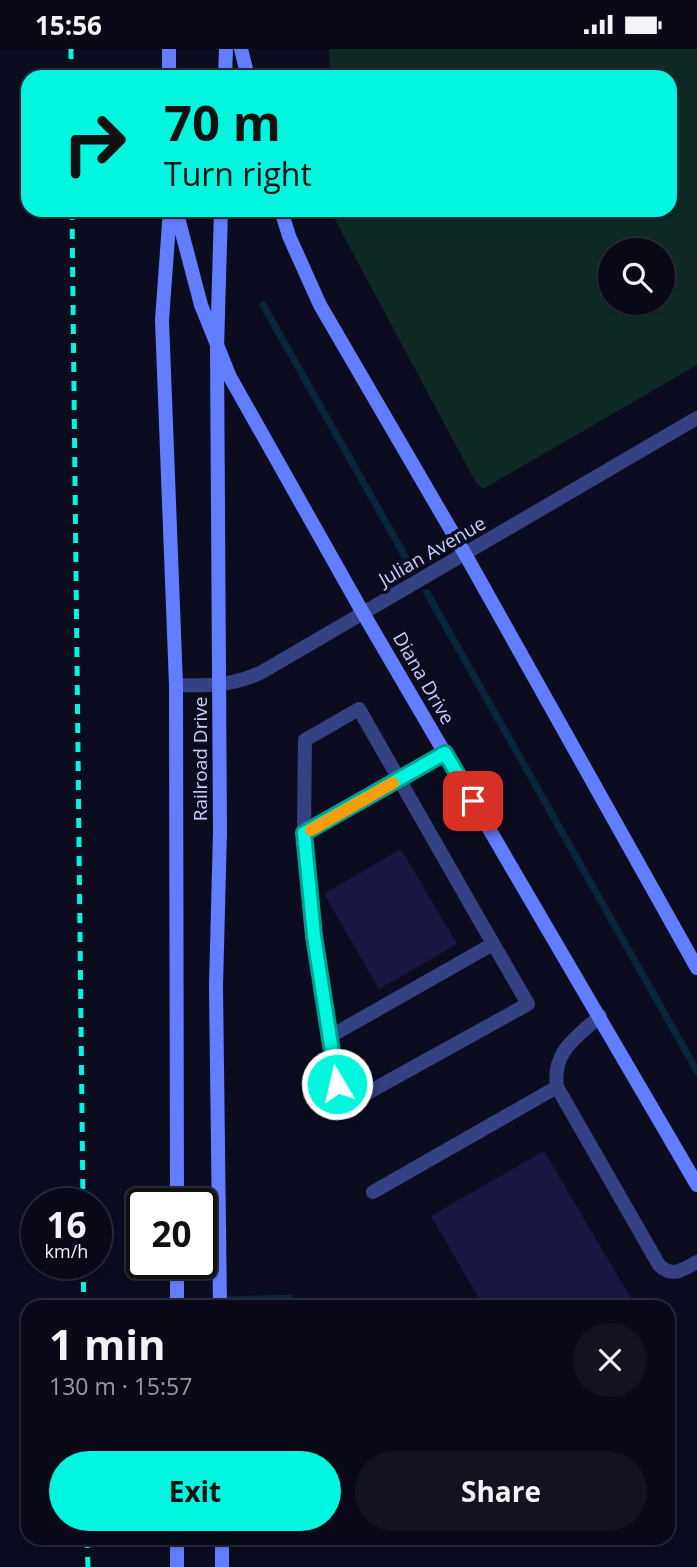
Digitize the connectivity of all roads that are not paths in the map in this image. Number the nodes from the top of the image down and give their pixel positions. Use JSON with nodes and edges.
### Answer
{"nodes":[{"id":1,"x":169,"y":49,"type":"edge"},
{"id":2,"x":226,"y":49,"type":"edge"},
{"id":3,"x":241,"y":49,"type":"edge"},
{"id":4,"x":169,"y":70,"type":"edge"},
{"id":5,"x":225,"y":70,"type":"edge"},
{"id":6,"x":246,"y":70,"type":"edge"},
{"id":7,"x":169,"y":217,"type":"edge"},
{"id":8,"x":178,"y":217,"type":"edge"},
{"id":9,"x":221,"y":217,"type":"edge"},
{"id":10,"x":283,"y":217,"type":"edge"},
{"id":11,"x":217,"y":349,"type":"junction"},
{"id":12,"x":697,"y":418,"type":"edge"},
{"id":13,"x":465,"y":554,"type":"junction"},
{"id":14,"x":363,"y":613,"type":"junction"},
{"id":15,"x":176,"y":685,"type":"junction"},
{"id":16,"x":219,"y":686,"type":"junction"},
{"id":17,"x":445,"y":753,"type":"junction"},
{"id":18,"x":399,"y":780,"type":"junction"},
{"id":19,"x":304,"y":833,"type":"junction"},
{"id":20,"x":494,"y":944,"type":"junction"},
{"id":21,"x":697,"y":968,"type":"edge"},
{"id":22,"x":600,"y":1016,"type":"junction"},
{"id":23,"x":329,"y":1037,"type":"junction"},
{"id":24,"x":558,"y":1087,"type":"junction"},
{"id":25,"x":697,"y":1185,"type":"edge"},
{"id":26,"x":177,"y":1188,"type":"edge"},
{"id":27,"x":373,"y":1192,"type":"dead end"},
{"id":28,"x":697,"y":1262,"type":"edge"},
{"id":29,"x":177,"y":1279,"type":"edge"},
{"id":30,"x":177,"y":1300,"type":"edge"},
{"id":31,"x":220,"y":1300,"type":"edge"},
{"id":32,"x":177,"y":1545,"type":"edge"},
{"id":33,"x":222,"y":1545,"type":"edge"},
{"id":34,"x":177,"y":1567,"type":"edge"},
{"id":35,"x":222,"y":1567,"type":"edge"}],
"edges":[{"from":1,"to":4,"type":"main road"},
{"from":2,"to":5,"type":"main road"},
{"from":3,"to":6,"type":"main road"},
{"from":7,"to":15,"type":"main road","name":"Railroad Drive"},
{"from":8,"to":11,"type":"main road","name":"Diana Drive"},
{"from":9,"to":11,"type":"main road","name":"Railroad Drive"},
{"from":10,"to":13,"type":"main road"},
{"from":11,"to":14,"type":"main road","name":"Diana Drive"},
{"from":11,"to":16,"type":"main road","name":"Railroad Drive"},
{"from":12,"to":13,"type":"street","name":"Julian Avenue"},
{"from":13,"to":14,"type":"street","name":"Julian Avenue"},
{"from":13,"to":21,"type":"main road"},
{"from":14,"to":16,"type":"street","name":"Julian Avenue"},
{"from":14,"to":17,"type":"main road","name":"Diana Drive"},
{"from":15,"to":16,"type":"street","name":"Julian Avenue"},
{"from":15,"to":26,"type":"main road","name":"Railroad Drive"},
{"from":16,"to":31,"type":"main road","name":"Railroad Drive"},
{"from":17,"to":18,"type":"street"},
{"from":17,"to":22,"type":"main road","name":"Diana Drive"},
{"from":18,"to":19,"type":"street"},
{"from":18,"to":19,"type":"street"},
{"from":18,"to":20,"type":"street"},
{"from":19,"to":23,"type":"street"},
{"from":20,"to":23,"type":"street"},
{"from":20,"to":23,"type":"street"},
{"from":22,"to":24,"type":"street"},
{"from":22,"to":25,"type":"main road","name":"Diana Drive"},
{"from":24,"to":27,"type":"street"},
{"from":24,"to":28,"type":"street"},
{"from":29,"to":30,"type":"main road"},
{"from":32,"to":34,"type":"main road"},
{"from":33,"to":35,"type":"main road"}]}
